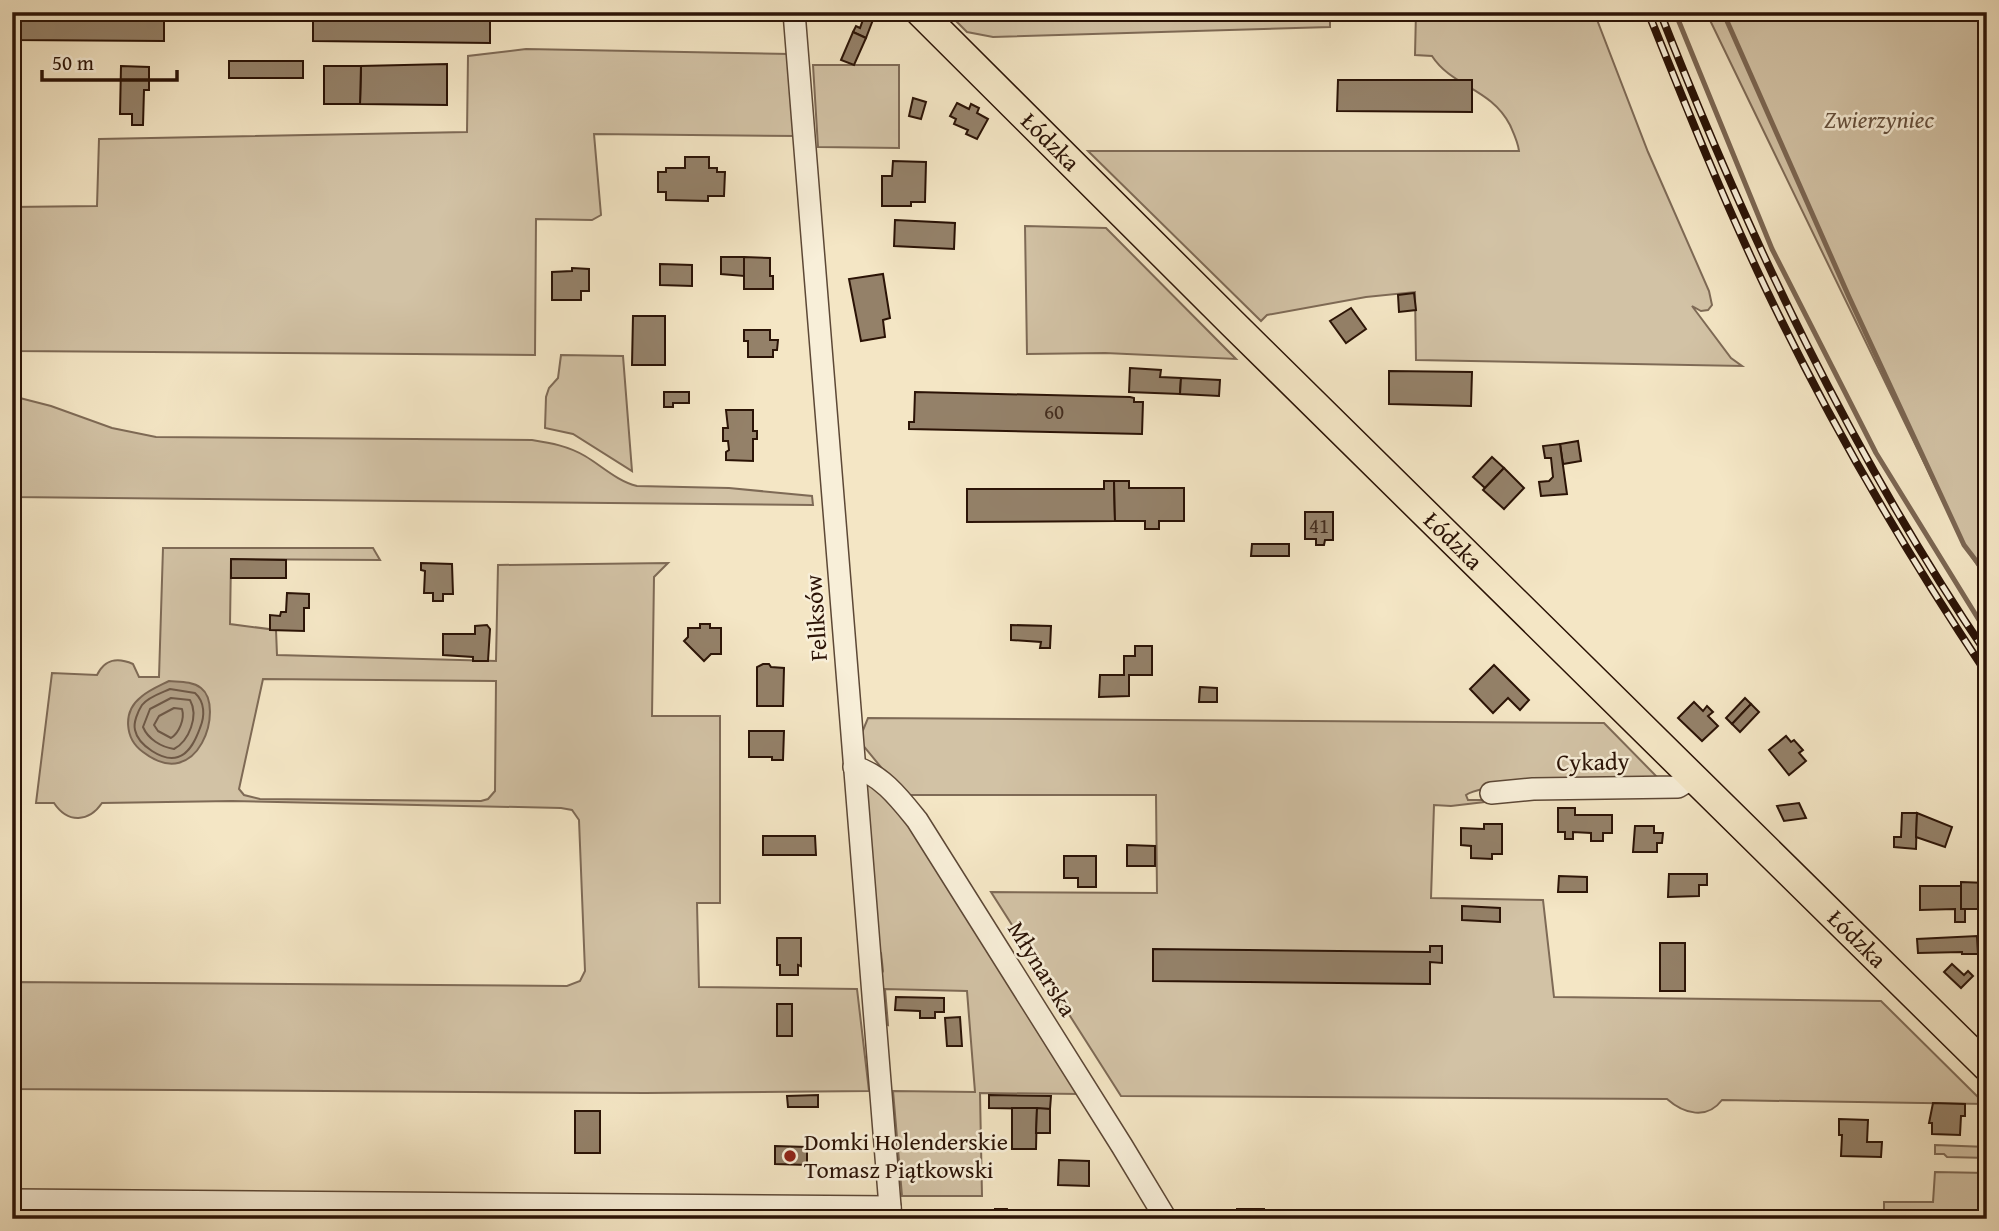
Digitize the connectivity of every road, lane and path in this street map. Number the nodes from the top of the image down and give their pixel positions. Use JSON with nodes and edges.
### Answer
{"nodes":[{"id":1,"x":794,"y":12,"type":"edge"},
{"id":2,"x":920,"y":12,"type":"edge"},
{"id":3,"x":854,"y":767,"type":"junction"},
{"id":4,"x":1693,"y":778,"type":"junction"},
{"id":5,"x":1491,"y":793,"type":"dead end"},
{"id":6,"x":1987,"y":1067,"type":"edge"},
{"id":7,"x":12,"y":1200,"type":"edge"},
{"id":8,"x":890,"y":1213,"type":"edge"},
{"id":9,"x":1166,"y":1219,"type":"edge"}],
"edges":[{"from":1,"to":3,"type":"street","name":"Feliksów"},
{"from":2,"to":4,"type":"main road","name":"Łódzka"},
{"from":3,"to":8,"type":"street","name":"Feliksów"},
{"from":3,"to":9,"type":"street","name":"Młynarska"},
{"from":4,"to":5,"type":"street","name":"Cykady"},
{"from":4,"to":6,"type":"main road","name":"Łódzka"},
{"from":7,"to":8,"type":"street"}]}
